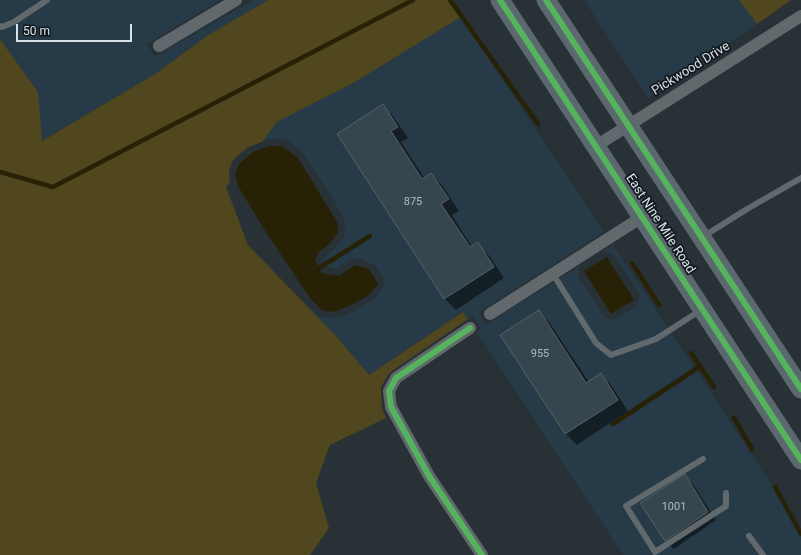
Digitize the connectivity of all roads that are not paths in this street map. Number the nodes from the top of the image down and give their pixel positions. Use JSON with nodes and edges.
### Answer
{"nodes":[{"id":1,"x":47,"y":0,"type":"edge"},
{"id":2,"x":236,"y":0,"type":"edge"},
{"id":3,"x":500,"y":0,"type":"edge"},
{"id":4,"x":546,"y":0,"type":"edge"},
{"id":5,"x":561,"y":0,"type":"edge"},
{"id":6,"x":801,"y":16,"type":"edge"},
{"id":7,"x":0,"y":26,"type":"edge"},
{"id":8,"x":159,"y":46,"type":"dead end"},
{"id":9,"x":590,"y":67,"type":"junction"},
{"id":10,"x":628,"y":125,"type":"junction"},
{"id":11,"x":596,"y":146,"type":"junction"},
{"id":12,"x":801,"y":178,"type":"edge"},
{"id":13,"x":642,"y":216,"type":"junction"},
{"id":14,"x":701,"y":238,"type":"junction"},
{"id":15,"x":553,"y":274,"type":"junction"},
{"id":16,"x":703,"y":309,"type":"junction"},
{"id":17,"x":490,"y":314,"type":"dead end"},
{"id":18,"x":470,"y":328,"type":"dead end"},
{"id":19,"x":799,"y":380,"type":"edge"},
{"id":20,"x":703,"y":459,"type":"dead end"},
{"id":21,"x":801,"y":460,"type":"edge"},
{"id":22,"x":726,"y":493,"type":"dead end"},
{"id":23,"x":749,"y":536,"type":"dead end"},
{"id":24,"x":482,"y":555,"type":"edge"},
{"id":25,"x":763,"y":555,"type":"edge"}],
"edges":[{"from":1,"to":7,"type":"lane"},
{"from":2,"to":8,"type":"street"},
{"from":3,"to":11,"type":"main road","name":"East Nine Mile Road"},
{"from":4,"to":9,"type":"main road","name":"East Nine Mile Road"},
{"from":5,"to":9,"type":"main road"},
{"from":6,"to":10,"type":"street","name":"Pickwood Drive"},
{"from":9,"to":10,"type":"main road","name":"East Nine Mile Road"},
{"from":10,"to":11,"type":"street","name":"Pickwood Drive"},
{"from":10,"to":14,"type":"main road","name":"East Nine Mile Road"},
{"from":11,"to":13,"type":"main road","name":"East Nine Mile Road"},
{"from":12,"to":14,"type":"lane"},
{"from":13,"to":15,"type":"street"},
{"from":13,"to":16,"type":"main road","name":"East Nine Mile Road"},
{"from":14,"to":19,"type":"main road","name":"East Nine Mile Road"},
{"from":15,"to":16,"type":"lane"},
{"from":15,"to":17,"type":"street"},
{"from":16,"to":21,"type":"main road","name":"East Nine Mile Road"},
{"from":18,"to":24,"type":"street"},
{"from":20,"to":22,"type":"lane"},
{"from":23,"to":25,"type":"lane"}]}
